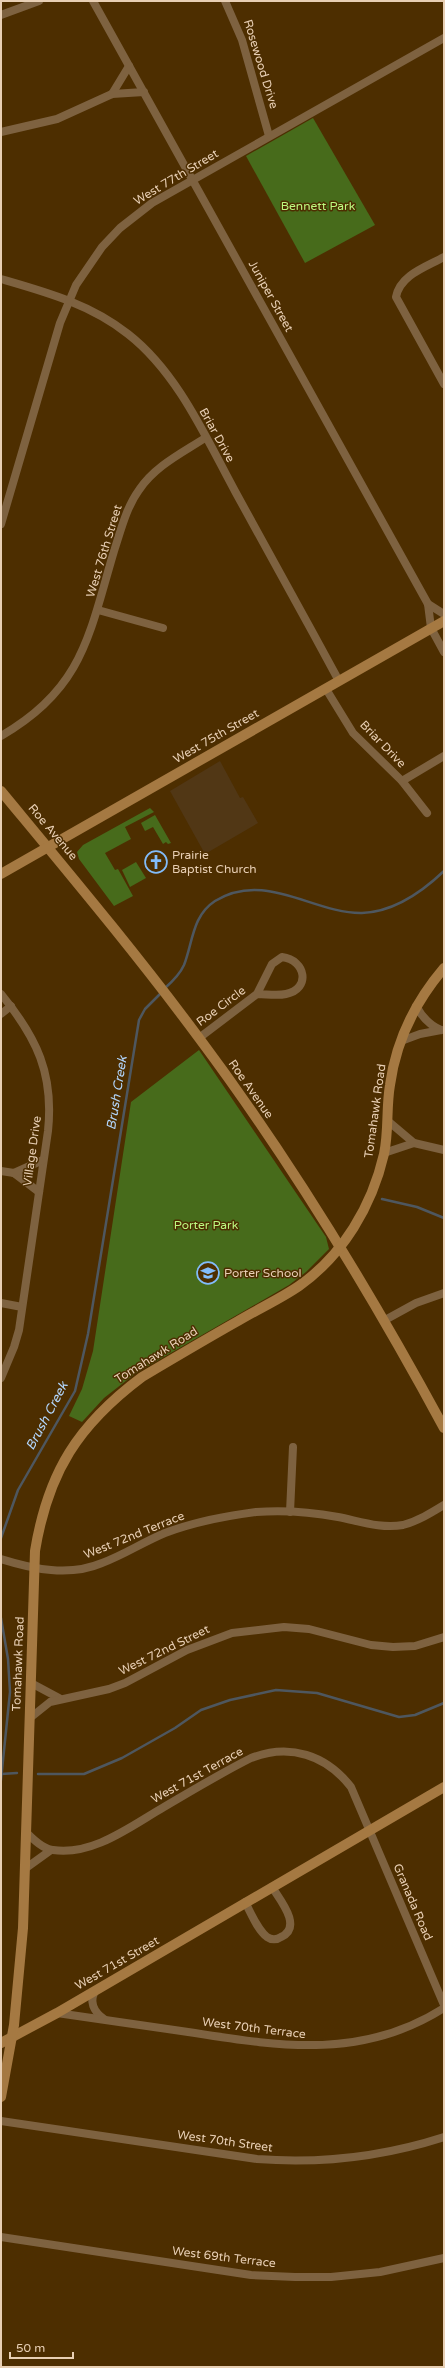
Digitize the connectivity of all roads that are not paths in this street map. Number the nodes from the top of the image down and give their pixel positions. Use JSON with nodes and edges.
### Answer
{"nodes":[{"id":1,"x":39,"y":1,"type":"edge"},
{"id":2,"x":94,"y":1,"type":"edge"},
{"id":3,"x":229,"y":4,"type":"edge"},
{"id":4,"x":1,"y":15,"type":"edge"},
{"id":5,"x":444,"y":38,"type":"edge"},
{"id":6,"x":129,"y":66,"type":"junction"},
{"id":7,"x":144,"y":92,"type":"junction"},
{"id":8,"x":112,"y":94,"type":"junction"},
{"id":9,"x":1,"y":132,"type":"edge"},
{"id":10,"x":270,"y":136,"type":"junction"},
{"id":11,"x":193,"y":180,"type":"junction"},
{"id":12,"x":444,"y":257,"type":"edge"},
{"id":13,"x":1,"y":280,"type":"edge"},
{"id":14,"x":69,"y":300,"type":"junction"},
{"id":15,"x":444,"y":384,"type":"edge"},
{"id":16,"x":205,"y":438,"type":"junction"},
{"id":17,"x":1,"y":524,"type":"edge"},
{"id":18,"x":428,"y":604,"type":"junction"},
{"id":19,"x":98,"y":610,"type":"junction"},
{"id":20,"x":444,"y":614,"type":"edge"},
{"id":21,"x":444,"y":620,"type":"edge"},
{"id":22,"x":163,"y":628,"type":"dead end"},
{"id":23,"x":431,"y":628,"type":"junction"},
{"id":24,"x":444,"y":652,"type":"edge"},
{"id":25,"x":339,"y":681,"type":"junction"},
{"id":26,"x":326,"y":688,"type":"junction"},
{"id":27,"x":1,"y":736,"type":"edge"},
{"id":28,"x":444,"y":756,"type":"edge"},
{"id":29,"x":402,"y":781,"type":"junction"},
{"id":30,"x":1,"y":791,"type":"edge"},
{"id":31,"x":427,"y":813,"type":"dead end"},
{"id":32,"x":49,"y":847,"type":"junction"},
{"id":33,"x":1,"y":874,"type":"edge"},
{"id":34,"x":444,"y":968,"type":"edge"},
{"id":35,"x":1,"y":994,"type":"edge"},
{"id":36,"x":257,"y":994,"type":"junction"},
{"id":37,"x":11,"y":1006,"type":"junction"},
{"id":38,"x":416,"y":1006,"type":"junction"},
{"id":39,"x":1,"y":1014,"type":"edge"},
{"id":40,"x":443,"y":1030,"type":"edge"},
{"id":41,"x":199,"y":1038,"type":"junction"},
{"id":42,"x":401,"y":1041,"type":"junction"},
{"id":43,"x":388,"y":1121,"type":"junction"},
{"id":44,"x":414,"y":1143,"type":"junction"},
{"id":45,"x":444,"y":1150,"type":"edge"},
{"id":46,"x":384,"y":1153,"type":"junction"},
{"id":47,"x":43,"y":1160,"type":"junction"},
{"id":48,"x":1,"y":1171,"type":"edge"},
{"id":49,"x":14,"y":1173,"type":"junction"},
{"id":50,"x":39,"y":1192,"type":"junction"},
{"id":51,"x":340,"y":1246,"type":"junction"},
{"id":52,"x":444,"y":1293,"type":"edge"},
{"id":53,"x":1,"y":1303,"type":"edge"},
{"id":54,"x":22,"y":1307,"type":"junction"},
{"id":55,"x":385,"y":1320,"type":"junction"},
{"id":56,"x":1,"y":1378,"type":"edge"},
{"id":57,"x":444,"y":1428,"type":"edge"},
{"id":58,"x":293,"y":1447,"type":"dead end"},
{"id":59,"x":444,"y":1505,"type":"edge"},
{"id":60,"x":290,"y":1512,"type":"junction"},
{"id":61,"x":1,"y":1559,"type":"edge"},
{"id":62,"x":35,"y":1568,"type":"junction"},
{"id":63,"x":444,"y":1637,"type":"edge"},
{"id":64,"x":31,"y":1684,"type":"junction"},
{"id":65,"x":59,"y":1698,"type":"junction"},
{"id":66,"x":30,"y":1718,"type":"junction"},
{"id":67,"x":444,"y":1787,"type":"edge"},
{"id":68,"x":370,"y":1830,"type":"junction"},
{"id":69,"x":28,"y":1834,"type":"junction"},
{"id":70,"x":51,"y":1850,"type":"junction"},
{"id":71,"x":26,"y":1868,"type":"junction"},
{"id":72,"x":272,"y":1887,"type":"junction"},
{"id":73,"x":245,"y":1902,"type":"junction"},
{"id":74,"x":97,"y":1989,"type":"junction"},
{"id":75,"x":444,"y":2005,"type":"edge"},
{"id":76,"x":444,"y":2008,"type":"edge"},
{"id":77,"x":57,"y":2013,"type":"junction"},
{"id":78,"x":104,"y":2020,"type":"junction"},
{"id":79,"x":12,"y":2037,"type":"junction"},
{"id":80,"x":1,"y":2043,"type":"edge"},
{"id":81,"x":1,"y":2097,"type":"edge"},
{"id":82,"x":1,"y":2120,"type":"edge"},
{"id":83,"x":444,"y":2137,"type":"edge"},
{"id":84,"x":1,"y":2237,"type":"edge"},
{"id":85,"x":444,"y":2258,"type":"edge"}],
"edges":[{"from":1,"to":4,"type":"street"},
{"from":2,"to":6,"type":"street","name":"Juniper Street"},
{"from":3,"to":10,"type":"street","name":"Rosewood Drive"},
{"from":5,"to":10,"type":"street","name":"West 77th Street"},
{"from":6,"to":7,"type":"street","name":"Juniper Street"},
{"from":6,"to":8,"type":"street"},
{"from":7,"to":8,"type":"street"},
{"from":7,"to":11,"type":"street","name":"Juniper Street"},
{"from":8,"to":9,"type":"street"},
{"from":10,"to":11,"type":"street","name":"West 77th Street"},
{"from":11,"to":14,"type":"street","name":"West 77th Street"},
{"from":11,"to":18,"type":"street","name":"Juniper Street"},
{"from":12,"to":15,"type":"street"},
{"from":13,"to":14,"type":"street","name":"Briar Drive"},
{"from":14,"to":16,"type":"street","name":"Briar Drive"},
{"from":14,"to":17,"type":"street","name":"West 77th Street"},
{"from":16,"to":19,"type":"street","name":"West 76th Street"},
{"from":16,"to":25,"type":"street","name":"Briar Drive"},
{"from":18,"to":20,"type":"street","name":"Juniper Street"},
{"from":18,"to":23,"type":"street","name":"Juniper Street"},
{"from":19,"to":22,"type":"street","name":"West 76th Street"},
{"from":19,"to":27,"type":"street","name":"West 76th Street"},
{"from":21,"to":23,"type":"street","name":"West 75th Street"},
{"from":23,"to":24,"type":"street","name":"Juniper Street"},
{"from":23,"to":25,"type":"street","name":"West 75th Street"},
{"from":25,"to":26,"type":"street","name":"West 75th Street"},
{"from":26,"to":29,"type":"street","name":"Briar Drive"},
{"from":26,"to":32,"type":"street","name":"West 75th Street"},
{"from":28,"to":29,"type":"street"},
{"from":29,"to":31,"type":"street","name":"Briar Drive"},
{"from":30,"to":32,"type":"street","name":"Roe Avenue"},
{"from":32,"to":33,"type":"street","name":"West 75th Street"},
{"from":32,"to":41,"type":"street","name":"Roe Avenue"},
{"from":34,"to":38,"type":"street","name":"Tomahawk Road"},
{"from":35,"to":37,"type":"street","name":"Village Drive"},
{"from":36,"to":36,"type":"street","name":"Roe Circle"},
{"from":36,"to":41,"type":"street","name":"Roe Circle"},
{"from":37,"to":39,"type":"street"},
{"from":37,"to":47,"type":"street","name":"Village Drive"},
{"from":38,"to":40,"type":"street"},
{"from":38,"to":42,"type":"street","name":"Tomahawk Road"},
{"from":40,"to":42,"type":"street"},
{"from":41,"to":51,"type":"street","name":"Roe Avenue"},
{"from":42,"to":43,"type":"street","name":"Tomahawk Road"},
{"from":43,"to":44,"type":"street"},
{"from":43,"to":46,"type":"street","name":"Tomahawk Road"},
{"from":44,"to":45,"type":"street"},
{"from":44,"to":46,"type":"street"},
{"from":46,"to":51,"type":"street","name":"Tomahawk Road"},
{"from":47,"to":49,"type":"street"},
{"from":47,"to":50,"type":"street","name":"Village Drive"},
{"from":48,"to":49,"type":"street"},
{"from":49,"to":50,"type":"street"},
{"from":50,"to":54,"type":"street","name":"Village Drive"},
{"from":51,"to":55,"type":"street","name":"Roe Avenue"},
{"from":51,"to":62,"type":"street","name":"Tomahawk Road"},
{"from":52,"to":55,"type":"street"},
{"from":53,"to":54,"type":"street"},
{"from":54,"to":56,"type":"street","name":"Village Drive"},
{"from":55,"to":57,"type":"street","name":"Roe Avenue"},
{"from":58,"to":60,"type":"street"},
{"from":59,"to":60,"type":"street","name":"West 72nd Terrace"},
{"from":60,"to":62,"type":"street","name":"West 72nd Terrace"},
{"from":61,"to":62,"type":"street","name":"West 72nd Terrace"},
{"from":62,"to":64,"type":"street","name":"Tomahawk Road"},
{"from":63,"to":65,"type":"street","name":"West 72nd Street"},
{"from":64,"to":65,"type":"street"},
{"from":64,"to":66,"type":"street","name":"Tomahawk Road"},
{"from":65,"to":66,"type":"street","name":"West 72nd Street"},
{"from":66,"to":69,"type":"street","name":"Tomahawk Road"},
{"from":67,"to":68,"type":"street","name":"West 71st Street"},
{"from":68,"to":70,"type":"street","name":"West 71st Terrace"},
{"from":68,"to":72,"type":"street","name":"West 71st Street"},
{"from":68,"to":75,"type":"street","name":"Granada Road"},
{"from":69,"to":70,"type":"street","name":"West 71st Terrace"},
{"from":69,"to":71,"type":"street","name":"Tomahawk Road"},
{"from":70,"to":71,"type":"street"},
{"from":71,"to":79,"type":"street","name":"Tomahawk Road"},
{"from":72,"to":73,"type":"street","name":"West 71st Street"},
{"from":72,"to":73,"type":"street"},
{"from":73,"to":74,"type":"street","name":"West 71st Street"},
{"from":74,"to":77,"type":"street","name":"West 71st Street"},
{"from":74,"to":78,"type":"street"},
{"from":76,"to":78,"type":"street","name":"West 70th Terrace"},
{"from":77,"to":78,"type":"street","name":"West 70th Terrace"},
{"from":77,"to":79,"type":"street","name":"West 71st Street"},
{"from":79,"to":80,"type":"street","name":"West 71st Street"},
{"from":79,"to":81,"type":"street","name":"Tomahawk Road"},
{"from":82,"to":83,"type":"street","name":"West 70th Street"},
{"from":84,"to":85,"type":"street","name":"West 69th Terrace"}]}
